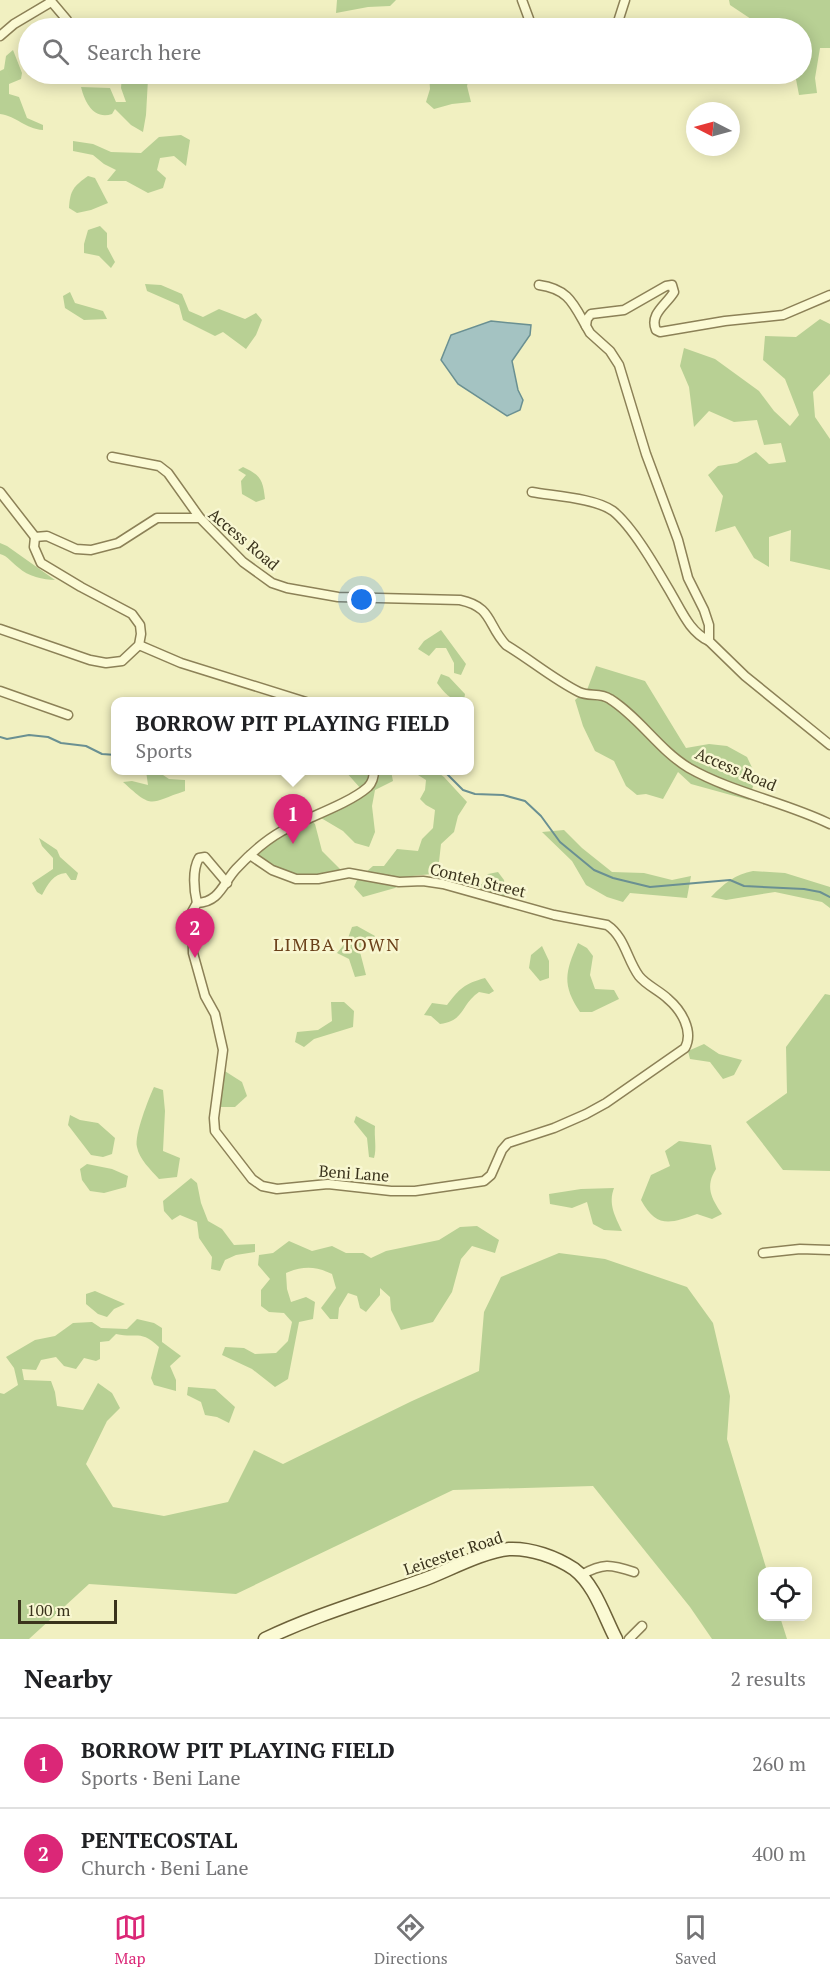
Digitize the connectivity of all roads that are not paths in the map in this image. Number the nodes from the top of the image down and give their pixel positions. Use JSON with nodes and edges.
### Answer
{"nodes":[{"id":1,"x":522,"y":0,"type":"edge"},
{"id":2,"x":625,"y":0,"type":"edge"},
{"id":3,"x":50,"y":1,"type":"edge"},
{"id":4,"x":23,"y":18,"type":"edge"},
{"id":5,"x":65,"y":18,"type":"edge"},
{"id":6,"x":528,"y":18,"type":"edge"},
{"id":7,"x":619,"y":18,"type":"edge"},
{"id":8,"x":18,"y":21,"type":"edge"},
{"id":9,"x":0,"y":36,"type":"edge"},
{"id":10,"x":539,"y":285,"type":"dead end"},
{"id":11,"x":830,"y":295,"type":"edge"},
{"id":12,"x":586,"y":327,"type":"junction"},
{"id":13,"x":112,"y":457,"type":"dead end"},
{"id":14,"x":0,"y":492,"type":"edge"},
{"id":15,"x":532,"y":492,"type":"dead end"},
{"id":16,"x":200,"y":518,"type":"junction"},
{"id":17,"x":35,"y":537,"type":"junction"},
{"id":18,"x":0,"y":629,"type":"edge"},
{"id":19,"x":709,"y":641,"type":"junction"},
{"id":20,"x":138,"y":645,"type":"junction"},
{"id":21,"x":0,"y":691,"type":"edge"},
{"id":22,"x":290,"y":697,"type":"edge"},
{"id":23,"x":68,"y":715,"type":"dead end"},
{"id":24,"x":830,"y":746,"type":"edge"},
{"id":25,"x":374,"y":775,"type":"edge"},
{"id":26,"x":830,"y":824,"type":"edge"},
{"id":27,"x":250,"y":855,"type":"junction"},
{"id":28,"x":227,"y":883,"type":"junction"},
{"id":29,"x":197,"y":903,"type":"junction"},
{"id":30,"x":478,"y":1183,"type":"joint"},
{"id":31,"x":830,"y":1250,"type":"edge"},
{"id":32,"x":763,"y":1253,"type":"dead end"},
{"id":33,"x":634,"y":1572,"type":"dead end"},
{"id":34,"x":581,"y":1575,"type":"junction"},
{"id":35,"x":642,"y":1626,"type":"dead end"},
{"id":36,"x":265,"y":1639,"type":"edge"},
{"id":37,"x":615,"y":1639,"type":"edge"},
{"id":38,"x":629,"y":1639,"type":"edge"}],
"edges":[{"from":1,"to":6,"type":"street"},
{"from":2,"to":7,"type":"street"},
{"from":3,"to":4,"type":"street"},
{"from":3,"to":5,"type":"street"},
{"from":8,"to":9,"type":"street"},
{"from":10,"to":12,"type":"street"},
{"from":11,"to":12,"type":"street"},
{"from":12,"to":19,"type":"street"},
{"from":13,"to":16,"type":"street"},
{"from":14,"to":17,"type":"street"},
{"from":15,"to":19,"type":"street"},
{"from":16,"to":17,"type":"street","name":"Access Road"},
{"from":16,"to":26,"type":"street","name":"Access Road"},
{"from":17,"to":20,"type":"street"},
{"from":18,"to":20,"type":"street"},
{"from":19,"to":24,"type":"street"},
{"from":20,"to":22,"type":"street"},
{"from":21,"to":23,"type":"street"},
{"from":25,"to":27,"type":"street"},
{"from":27,"to":28,"type":"street"},
{"from":27,"to":30,"type":"street","name":"Conteh Street"},
{"from":28,"to":29,"type":"street"},
{"from":28,"to":29,"type":"street","name":"Beni Lane"},
{"from":29,"to":30,"type":"street","name":"Beni Lane"},
{"from":31,"to":32,"type":"street"},
{"from":33,"to":34,"type":"street"},
{"from":34,"to":36,"type":"street","name":"Leicester Road"},
{"from":34,"to":37,"type":"street","name":"Leicester Road"},
{"from":35,"to":38,"type":"street"}]}
